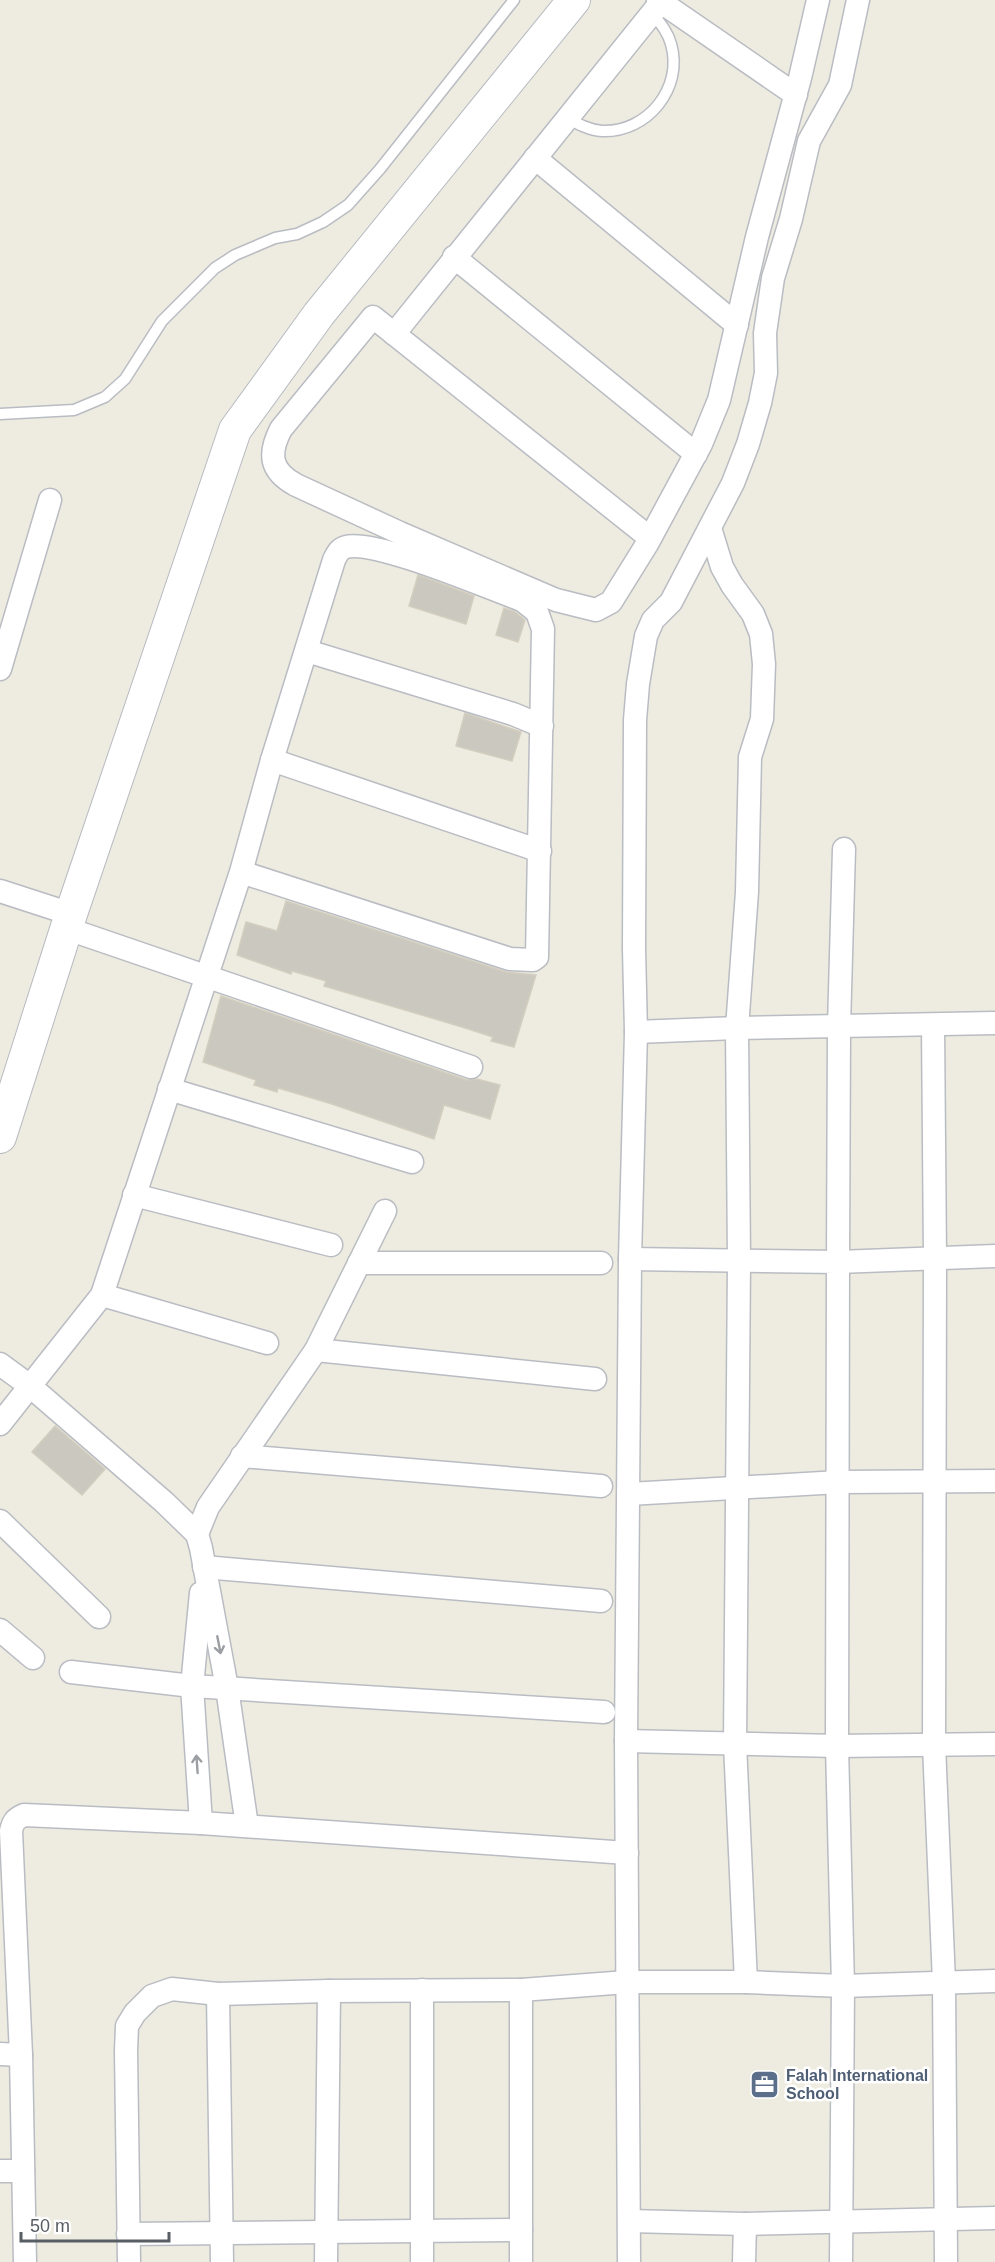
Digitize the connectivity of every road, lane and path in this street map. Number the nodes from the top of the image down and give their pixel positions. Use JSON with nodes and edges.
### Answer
{"nodes":[{"id":1,"x":514,"y":0,"type":"edge"},
{"id":2,"x":574,"y":0,"type":"edge"},
{"id":3,"x":818,"y":0,"type":"edge"},
{"id":4,"x":858,"y":0,"type":"edge"},
{"id":5,"x":657,"y":5,"type":"edge"},
{"id":6,"x":796,"y":95,"type":"junction"},
{"id":7,"x":567,"y":118,"type":"junction"},
{"id":8,"x":535,"y":158,"type":"junction"},
{"id":9,"x":454,"y":257,"type":"junction"},
{"id":10,"x":738,"y":325,"type":"junction"},
{"id":11,"x":394,"y":334,"type":"junction"},
{"id":12,"x":0,"y":414,"type":"edge"},
{"id":13,"x":696,"y":454,"type":"junction"},
{"id":14,"x":50,"y":500,"type":"dead end"},
{"id":15,"x":710,"y":528,"type":"junction"},
{"id":16,"x":650,"y":538,"type":"junction"},
{"id":17,"x":307,"y":651,"type":"junction"},
{"id":18,"x":1,"y":660,"type":"edge"},
{"id":19,"x":542,"y":726,"type":"junction"},
{"id":20,"x":272,"y":760,"type":"junction"},
{"id":21,"x":844,"y":849,"type":"dead end"},
{"id":22,"x":540,"y":852,"type":"junction"},
{"id":23,"x":241,"y":872,"type":"junction"},
{"id":24,"x":0,"y":891,"type":"edge"},
{"id":25,"x":69,"y":922,"type":"junction"},
{"id":26,"x":206,"y":975,"type":"junction"},
{"id":27,"x":995,"y":1023,"type":"edge"},
{"id":28,"x":933,"y":1024,"type":"junction"},
{"id":29,"x":839,"y":1026,"type":"junction"},
{"id":30,"x":737,"y":1028,"type":"junction"},
{"id":31,"x":636,"y":1032,"type":"junction"},
{"id":32,"x":471,"y":1067,"type":"dead end"},
{"id":33,"x":169,"y":1089,"type":"junction"},
{"id":34,"x":0,"y":1137,"type":"edge"},
{"id":35,"x":412,"y":1162,"type":"dead end"},
{"id":36,"x":134,"y":1195,"type":"junction"},
{"id":37,"x":386,"y":1211,"type":"dead end"},
{"id":38,"x":331,"y":1245,"type":"dead end"},
{"id":39,"x":995,"y":1256,"type":"edge"},
{"id":40,"x":935,"y":1258,"type":"junction"},
{"id":41,"x":630,"y":1259,"type":"junction"},
{"id":42,"x":739,"y":1262,"type":"junction"},
{"id":43,"x":838,"y":1262,"type":"junction"},
{"id":44,"x":359,"y":1263,"type":"junction"},
{"id":45,"x":601,"y":1263,"type":"dead end"},
{"id":46,"x":102,"y":1295,"type":"junction"},
{"id":47,"x":267,"y":1343,"type":"dead end"},
{"id":48,"x":316,"y":1350,"type":"junction"},
{"id":49,"x":0,"y":1364,"type":"edge"},
{"id":50,"x":595,"y":1380,"type":"dead end"},
{"id":51,"x":30,"y":1386,"type":"junction"},
{"id":52,"x":0,"y":1424,"type":"edge"},
{"id":53,"x":242,"y":1456,"type":"junction"},
{"id":54,"x":995,"y":1481,"type":"edge"},
{"id":55,"x":839,"y":1482,"type":"junction"},
{"id":56,"x":935,"y":1483,"type":"junction"},
{"id":57,"x":601,"y":1486,"type":"dead end"},
{"id":58,"x":737,"y":1489,"type":"junction"},
{"id":59,"x":629,"y":1494,"type":"junction"},
{"id":60,"x":0,"y":1521,"type":"edge"},
{"id":61,"x":197,"y":1534,"type":"junction"},
{"id":62,"x":204,"y":1567,"type":"junction"},
{"id":63,"x":601,"y":1601,"type":"dead end"},
{"id":64,"x":99,"y":1617,"type":"dead end"},
{"id":65,"x":0,"y":1629,"type":"edge"},
{"id":66,"x":33,"y":1658,"type":"dead end"},
{"id":67,"x":71,"y":1672,"type":"dead end"},
{"id":68,"x":192,"y":1686,"type":"junction"},
{"id":69,"x":227,"y":1688,"type":"junction"},
{"id":70,"x":604,"y":1712,"type":"dead end"},
{"id":71,"x":626,"y":1741,"type":"junction"},
{"id":72,"x":735,"y":1744,"type":"junction"},
{"id":73,"x":995,"y":1744,"type":"edge"},
{"id":74,"x":934,"y":1745,"type":"junction"},
{"id":75,"x":837,"y":1746,"type":"junction"},
{"id":76,"x":201,"y":1823,"type":"junction"},
{"id":77,"x":247,"y":1826,"type":"junction"},
{"id":78,"x":627,"y":1853,"type":"junction"},
{"id":79,"x":7,"y":1927,"type":"edge"},
{"id":80,"x":995,"y":1981,"type":"edge"},
{"id":81,"x":627,"y":1982,"type":"junction"},
{"id":82,"x":746,"y":1982,"type":"junction"},
{"id":83,"x":944,"y":1982,"type":"junction"},
{"id":84,"x":843,"y":1986,"type":"junction"},
{"id":85,"x":422,"y":1990,"type":"junction"},
{"id":86,"x":521,"y":1990,"type":"junction"},
{"id":87,"x":329,"y":1991,"type":"junction"},
{"id":88,"x":218,"y":1994,"type":"junction"},
{"id":89,"x":11,"y":2055,"type":"edge"},
{"id":90,"x":0,"y":2171,"type":"edge"},
{"id":91,"x":23,"y":2172,"type":"junction"},
{"id":92,"x":945,"y":2218,"type":"junction"},
{"id":93,"x":995,"y":2218,"type":"edge"},
{"id":94,"x":630,"y":2221,"type":"junction"},
{"id":95,"x":841,"y":2223,"type":"junction"},
{"id":96,"x":745,"y":2224,"type":"junction"},
{"id":97,"x":520,"y":2230,"type":"junction"},
{"id":98,"x":422,"y":2231,"type":"junction"},
{"id":99,"x":327,"y":2232,"type":"junction"},
{"id":100,"x":128,"y":2234,"type":"junction"},
{"id":101,"x":223,"y":2234,"type":"junction"},
{"id":102,"x":26,"y":2262,"type":"edge"},
{"id":103,"x":129,"y":2262,"type":"edge"},
{"id":104,"x":222,"y":2262,"type":"edge"},
{"id":105,"x":326,"y":2262,"type":"edge"},
{"id":106,"x":422,"y":2262,"type":"edge"},
{"id":107,"x":521,"y":2262,"type":"edge"},
{"id":108,"x":629,"y":2262,"type":"edge"},
{"id":109,"x":744,"y":2262,"type":"edge"},
{"id":110,"x":841,"y":2262,"type":"edge"},
{"id":111,"x":946,"y":2262,"type":"edge"}],
"edges":[{"from":1,"to":12,"type":"lane"},
{"from":2,"to":25,"type":"main road"},
{"from":3,"to":6,"type":"street"},
{"from":4,"to":15,"type":"street"},
{"from":5,"to":6,"type":"street"},
{"from":5,"to":7,"type":"street"},
{"from":5,"to":7,"type":"lane"},
{"from":6,"to":10,"type":"street"},
{"from":7,"to":8,"type":"street"},
{"from":8,"to":9,"type":"street"},
{"from":8,"to":10,"type":"street"},
{"from":9,"to":11,"type":"street"},
{"from":9,"to":13,"type":"street"},
{"from":10,"to":13,"type":"street"},
{"from":11,"to":16,"type":"street"},
{"from":11,"to":16,"type":"street"},
{"from":13,"to":16,"type":"street"},
{"from":14,"to":18,"type":"street"},
{"from":15,"to":30,"type":"street"},
{"from":15,"to":31,"type":"street"},
{"from":17,"to":19,"type":"street"},
{"from":17,"to":19,"type":"street"},
{"from":17,"to":20,"type":"street"},
{"from":19,"to":22,"type":"street"},
{"from":20,"to":22,"type":"street"},
{"from":20,"to":23,"type":"street"},
{"from":21,"to":29,"type":"street"},
{"from":22,"to":23,"type":"street"},
{"from":23,"to":26,"type":"street"},
{"from":24,"to":25,"type":"street"},
{"from":25,"to":26,"type":"street"},
{"from":25,"to":34,"type":"main road"},
{"from":26,"to":32,"type":"street"},
{"from":26,"to":33,"type":"street"},
{"from":27,"to":28,"type":"street"},
{"from":28,"to":29,"type":"street"},
{"from":28,"to":40,"type":"street"},
{"from":29,"to":30,"type":"street"},
{"from":29,"to":43,"type":"street"},
{"from":30,"to":31,"type":"street"},
{"from":30,"to":42,"type":"street"},
{"from":31,"to":41,"type":"street"},
{"from":33,"to":35,"type":"street"},
{"from":33,"to":36,"type":"street"},
{"from":36,"to":38,"type":"street"},
{"from":36,"to":46,"type":"street"},
{"from":37,"to":44,"type":"street"},
{"from":39,"to":40,"type":"street"},
{"from":40,"to":43,"type":"street"},
{"from":40,"to":56,"type":"street"},
{"from":41,"to":42,"type":"street"},
{"from":41,"to":59,"type":"street"},
{"from":42,"to":43,"type":"street"},
{"from":42,"to":58,"type":"street"},
{"from":43,"to":55,"type":"street"},
{"from":44,"to":45,"type":"street"},
{"from":44,"to":48,"type":"street"},
{"from":46,"to":47,"type":"street"},
{"from":46,"to":51,"type":"street"},
{"from":48,"to":50,"type":"street"},
{"from":48,"to":53,"type":"street"},
{"from":49,"to":51,"type":"street"},
{"from":51,"to":52,"type":"street"},
{"from":51,"to":61,"type":"street"},
{"from":53,"to":57,"type":"street"},
{"from":53,"to":61,"type":"street"},
{"from":54,"to":56,"type":"street"},
{"from":55,"to":56,"type":"street"},
{"from":55,"to":58,"type":"street"},
{"from":55,"to":75,"type":"street"},
{"from":56,"to":74,"type":"street"},
{"from":58,"to":59,"type":"street"},
{"from":58,"to":72,"type":"street"},
{"from":59,"to":71,"type":"street"},
{"from":60,"to":64,"type":"street"},
{"from":61,"to":62,"type":"street"},
{"from":62,"to":63,"type":"street"},
{"from":62,"to":68,"type":"street"},
{"from":62,"to":69,"type":"street","one_way":true},
{"from":65,"to":66,"type":"street"},
{"from":67,"to":68,"type":"street"},
{"from":68,"to":69,"type":"street"},
{"from":76,"to":68,"type":"street","one_way":true},
{"from":69,"to":70,"type":"street"},
{"from":69,"to":77,"type":"street"},
{"from":71,"to":72,"type":"street"},
{"from":71,"to":78,"type":"street"},
{"from":72,"to":75,"type":"street"},
{"from":72,"to":82,"type":"street"},
{"from":73,"to":74,"type":"street"},
{"from":74,"to":75,"type":"street"},
{"from":74,"to":83,"type":"street"},
{"from":75,"to":84,"type":"street"},
{"from":76,"to":77,"type":"street"},
{"from":76,"to":79,"type":"street"},
{"from":77,"to":78,"type":"street"},
{"from":78,"to":81,"type":"street"},
{"from":79,"to":89,"type":"street"},
{"from":80,"to":83,"type":"street"},
{"from":81,"to":82,"type":"street"},
{"from":81,"to":86,"type":"street"},
{"from":81,"to":94,"type":"street"},
{"from":82,"to":84,"type":"street"},
{"from":83,"to":84,"type":"street"},
{"from":83,"to":92,"type":"street"},
{"from":84,"to":95,"type":"street"},
{"from":85,"to":86,"type":"street"},
{"from":85,"to":87,"type":"street"},
{"from":85,"to":98,"type":"street"},
{"from":86,"to":97,"type":"street"},
{"from":87,"to":88,"type":"street"},
{"from":87,"to":99,"type":"street"},
{"from":88,"to":100,"type":"street"},
{"from":88,"to":101,"type":"street"},
{"from":89,"to":91,"type":"street"},
{"from":90,"to":91,"type":"street"},
{"from":91,"to":102,"type":"street"},
{"from":92,"to":93,"type":"street"},
{"from":92,"to":95,"type":"street"},
{"from":92,"to":111,"type":"street"},
{"from":94,"to":96,"type":"street"},
{"from":94,"to":108,"type":"street"},
{"from":95,"to":96,"type":"street"},
{"from":95,"to":110,"type":"street"},
{"from":96,"to":109,"type":"street"},
{"from":97,"to":98,"type":"street"},
{"from":97,"to":107,"type":"street"},
{"from":98,"to":99,"type":"street"},
{"from":98,"to":106,"type":"street"},
{"from":99,"to":101,"type":"street"},
{"from":99,"to":105,"type":"street"},
{"from":100,"to":101,"type":"street"},
{"from":100,"to":103,"type":"street"},
{"from":101,"to":104,"type":"street"}]}
